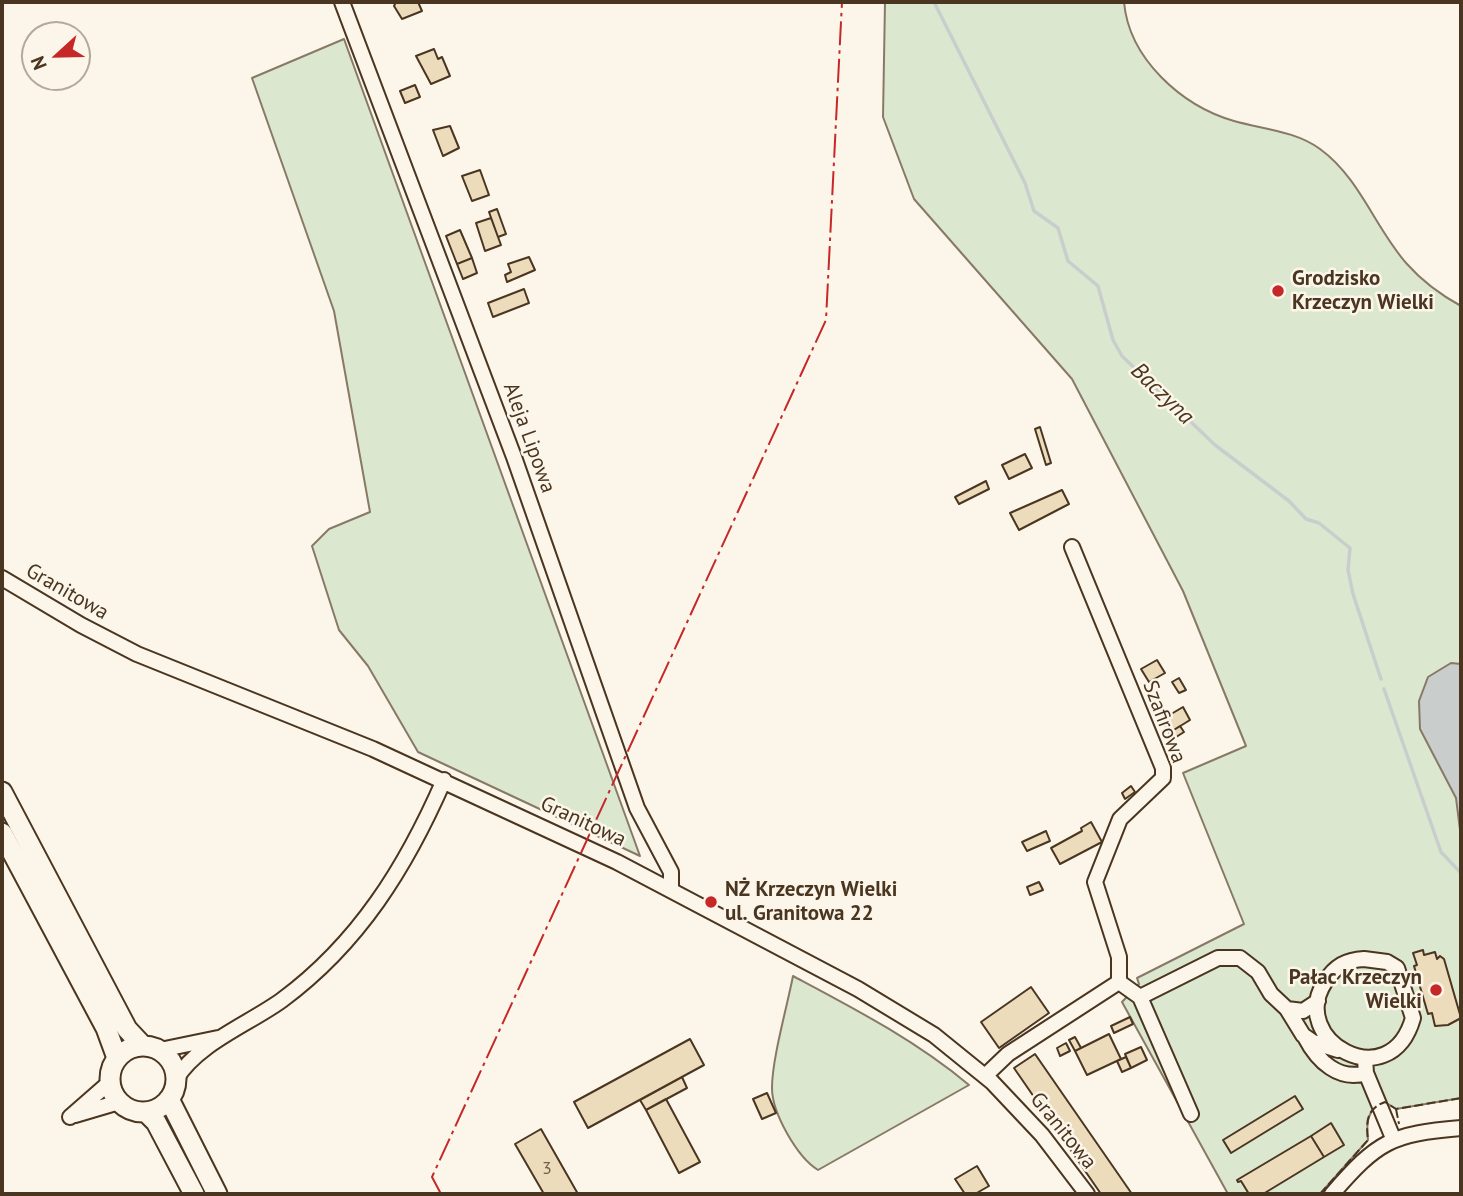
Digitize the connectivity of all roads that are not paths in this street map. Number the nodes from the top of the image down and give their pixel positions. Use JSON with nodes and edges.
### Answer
{"nodes":[{"id":1,"x":342,"y":2,"type":"edge"},
{"id":2,"x":1072,"y":547,"type":"dead end"},
{"id":3,"x":2,"y":578,"type":"edge"},
{"id":4,"x":444,"y":780,"type":"junction"},
{"id":5,"x":2,"y":792,"type":"edge"},
{"id":6,"x":2,"y":833,"type":"edge"},
{"id":7,"x":671,"y":889,"type":"junction"},
{"id":8,"x":1119,"y":982,"type":"junction"},
{"id":9,"x":1140,"y":998,"type":"junction"},
{"id":10,"x":1318,"y":1001,"type":"junction"},
{"id":11,"x":1287,"y":1009,"type":"junction"},
{"id":12,"x":1304,"y":1035,"type":"junction"},
{"id":13,"x":218,"y":1038,"type":"junction"},
{"id":14,"x":151,"y":1048,"type":"junction"},
{"id":15,"x":1343,"y":1052,"type":"junction"},
{"id":16,"x":117,"y":1058,"type":"junction"},
{"id":17,"x":1366,"y":1066,"type":"junction"},
{"id":18,"x":985,"y":1076,"type":"junction"},
{"id":19,"x":176,"y":1079,"type":"junction"},
{"id":20,"x":110,"y":1082,"type":"junction"},
{"id":21,"x":169,"y":1099,"type":"junction"},
{"id":22,"x":119,"y":1102,"type":"junction"},
{"id":23,"x":146,"y":1112,"type":"junction"},
{"id":24,"x":1191,"y":1114,"type":"dead end"},
{"id":25,"x":1461,"y":1128,"type":"edge"},
{"id":26,"x":1393,"y":1138,"type":"junction"},
{"id":27,"x":194,"y":1194,"type":"edge"},
{"id":28,"x":217,"y":1194,"type":"edge"},
{"id":29,"x":1087,"y":1194,"type":"edge"},
{"id":30,"x":1332,"y":1194,"type":"edge"}],
"edges":[{"from":1,"to":7,"type":"street","name":"Aleja Lipowa"},
{"from":2,"to":8,"type":"street","name":"Szafirowa"},
{"from":3,"to":4,"type":"street","name":"Granitowa"},
{"from":4,"to":7,"type":"street","name":"Granitowa"},
{"from":4,"to":13,"type":"street"},
{"from":5,"to":14,"type":"main road"},
{"from":6,"to":16,"type":"main road"},
{"from":7,"to":18,"type":"street","name":"Granitowa"},
{"from":8,"to":9,"type":"street"},
{"from":8,"to":18,"type":"street"},
{"from":9,"to":11,"type":"street"},
{"from":9,"to":24,"type":"street"},
{"from":10,"to":11,"type":"street"},
{"from":10,"to":15,"type":"street"},
{"from":10,"to":17,"type":"street"},
{"from":11,"to":12,"type":"street"},
{"from":12,"to":15,"type":"street"},
{"from":12,"to":17,"type":"street"},
{"from":13,"to":14,"type":"street"},
{"from":13,"to":19,"type":"street"},
{"from":14,"to":16,"type":"main road"},
{"from":14,"to":19,"type":"main road"},
{"from":15,"to":17,"type":"street"},
{"from":16,"to":20,"type":"main road"},
{"from":17,"to":26,"type":"street"},
{"from":18,"to":29,"type":"street","name":"Granitowa"},
{"from":19,"to":21,"type":"main road"},
{"from":20,"to":22,"type":"main road"},
{"from":20,"to":22,"type":"street"},
{"from":21,"to":23,"type":"main road"},
{"from":21,"to":28,"type":"main road"},
{"from":22,"to":23,"type":"main road"},
{"from":23,"to":27,"type":"main road"},
{"from":25,"to":26,"type":"street"},
{"from":26,"to":30,"type":"street"}]}
